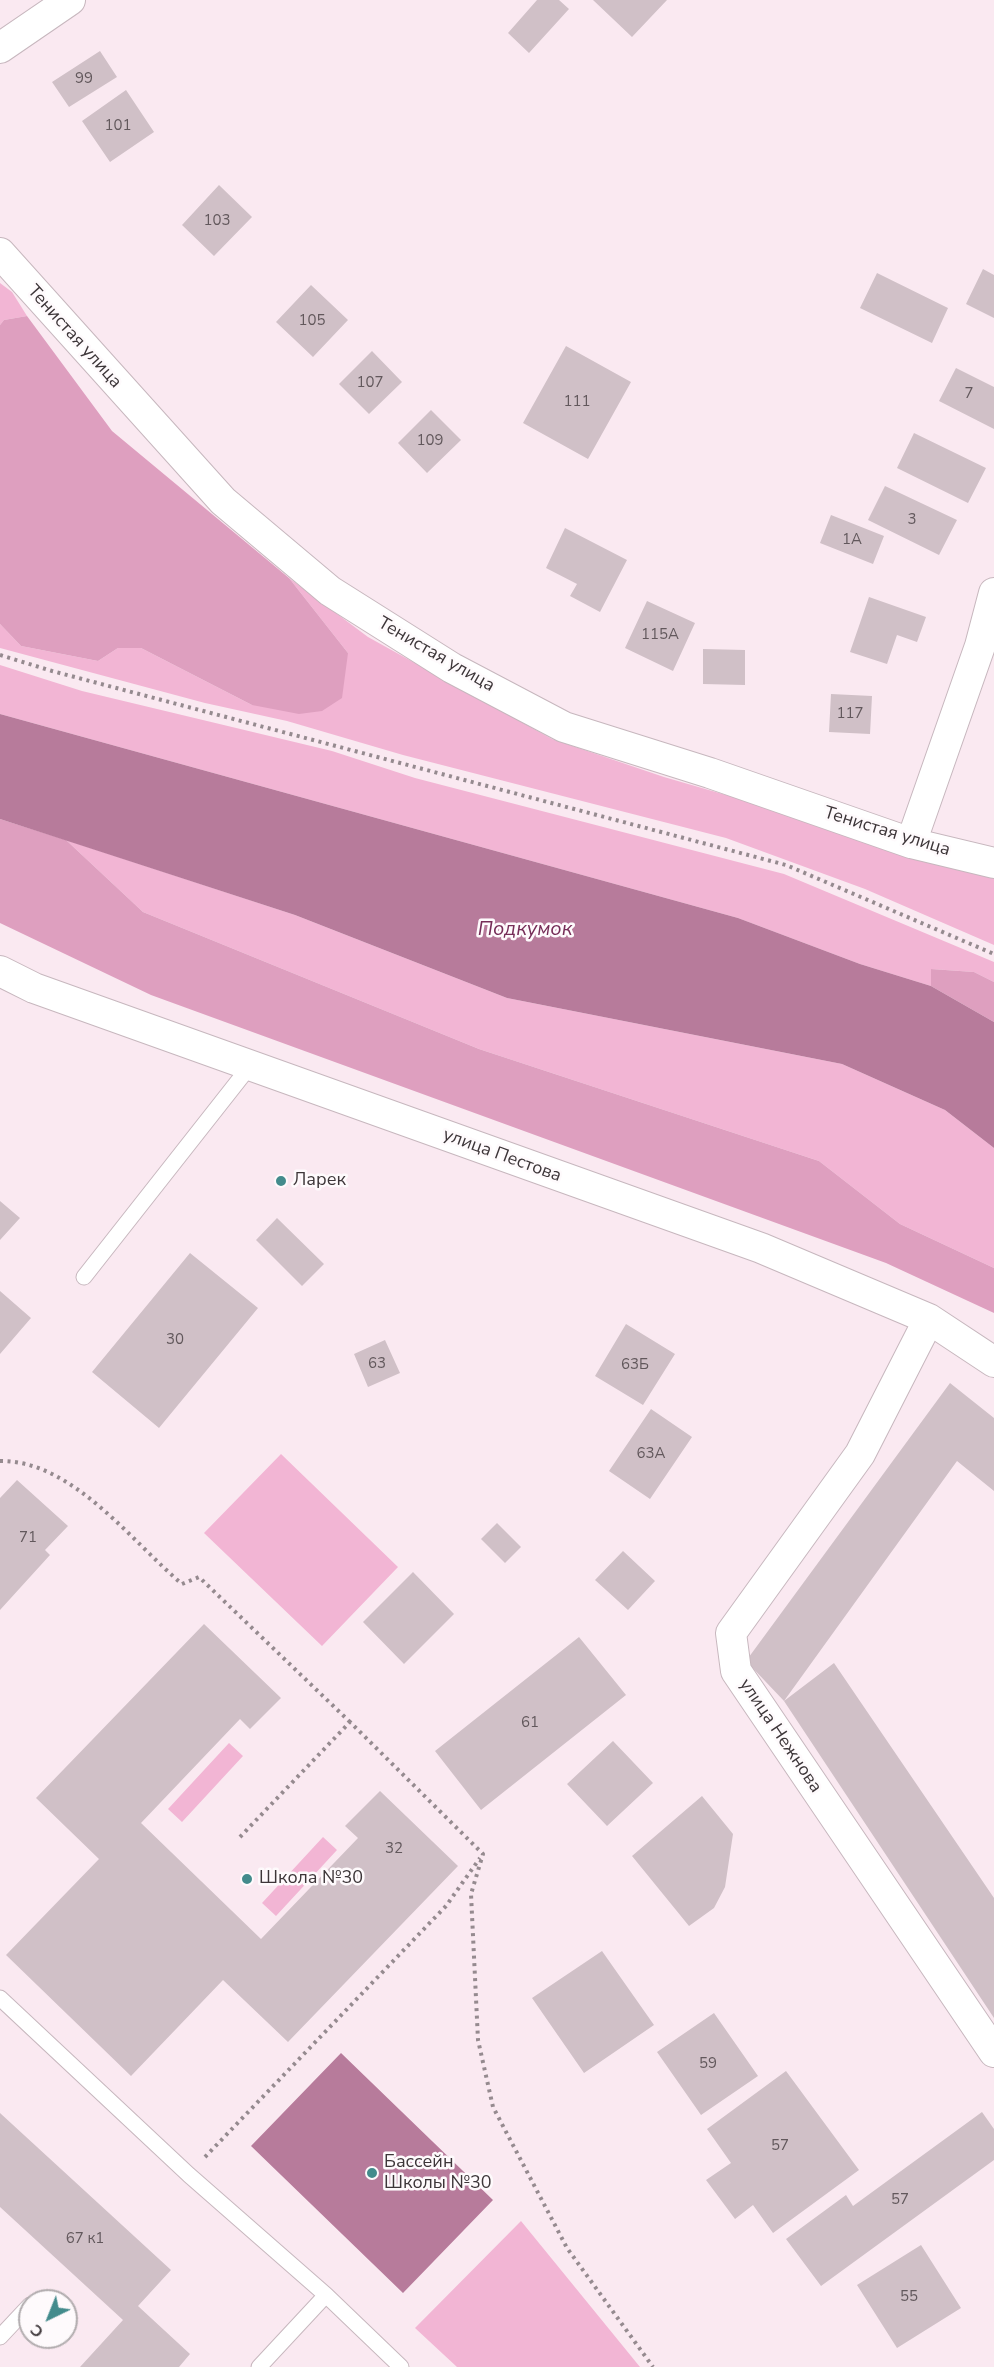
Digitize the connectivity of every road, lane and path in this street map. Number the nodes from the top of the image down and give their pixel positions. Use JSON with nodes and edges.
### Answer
{"nodes":[{"id":1,"x":70,"y":0,"type":"edge"},
{"id":2,"x":0,"y":48,"type":"edge"},
{"id":3,"x":0,"y":253,"type":"edge"},
{"id":4,"x":994,"y":593,"type":"edge"},
{"id":5,"x":987,"y":648,"type":"edge"},
{"id":6,"x":0,"y":654,"type":"edge"},
{"id":7,"x":911,"y":843,"type":"junction"},
{"id":8,"x":994,"y":863,"type":"edge"},
{"id":9,"x":994,"y":954,"type":"edge"},
{"id":10,"x":0,"y":971,"type":"edge"},
{"id":11,"x":250,"y":1066,"type":"junction"},
{"id":12,"x":84,"y":1276,"type":"dead end"},
{"id":13,"x":930,"y":1319,"type":"junction"},
{"id":14,"x":994,"y":1362,"type":"edge"},
{"id":15,"x":0,"y":1461,"type":"edge"},
{"id":16,"x":350,"y":1722,"type":"junction"},
{"id":17,"x":240,"y":1837,"type":"dead end"},
{"id":18,"x":483,"y":1854,"type":"junction"},
{"id":19,"x":0,"y":1998,"type":"edge"},
{"id":20,"x":994,"y":2052,"type":"edge"},
{"id":21,"x":189,"y":2175,"type":"junction"},
{"id":22,"x":326,"y":2295,"type":"junction"},
{"id":23,"x":18,"y":2318,"type":"edge"},
{"id":24,"x":0,"y":2337,"type":"edge"},
{"id":25,"x":259,"y":2367,"type":"edge"},
{"id":26,"x":401,"y":2367,"type":"edge"},
{"id":27,"x":653,"y":2367,"type":"edge"}],
"edges":[{"from":1,"to":2,"type":"street"},
{"from":3,"to":7,"type":"street","name":"Тенистая улица"},
{"from":4,"to":5,"type":"street"},
{"from":5,"to":7,"type":"street"},
{"from":6,"to":9,"type":"path"},
{"from":7,"to":8,"type":"street","name":"Тенистая улица"},
{"from":10,"to":11,"type":"street","name":"улица Пестова"},
{"from":11,"to":12,"type":"lane"},
{"from":11,"to":13,"type":"street","name":"улица Пестова"},
{"from":13,"to":14,"type":"street","name":"улица Пестова"},
{"from":13,"to":20,"type":"street","name":"улица Нежнова"},
{"from":15,"to":16,"type":"path"},
{"from":16,"to":17,"type":"path"},
{"from":16,"to":18,"type":"path"},
{"from":18,"to":21,"type":"path"},
{"from":18,"to":27,"type":"path"},
{"from":19,"to":21,"type":"lane"},
{"from":21,"to":22,"type":"lane"},
{"from":22,"to":25,"type":"lane"},
{"from":22,"to":26,"type":"lane"},
{"from":23,"to":24,"type":"lane"}]}
